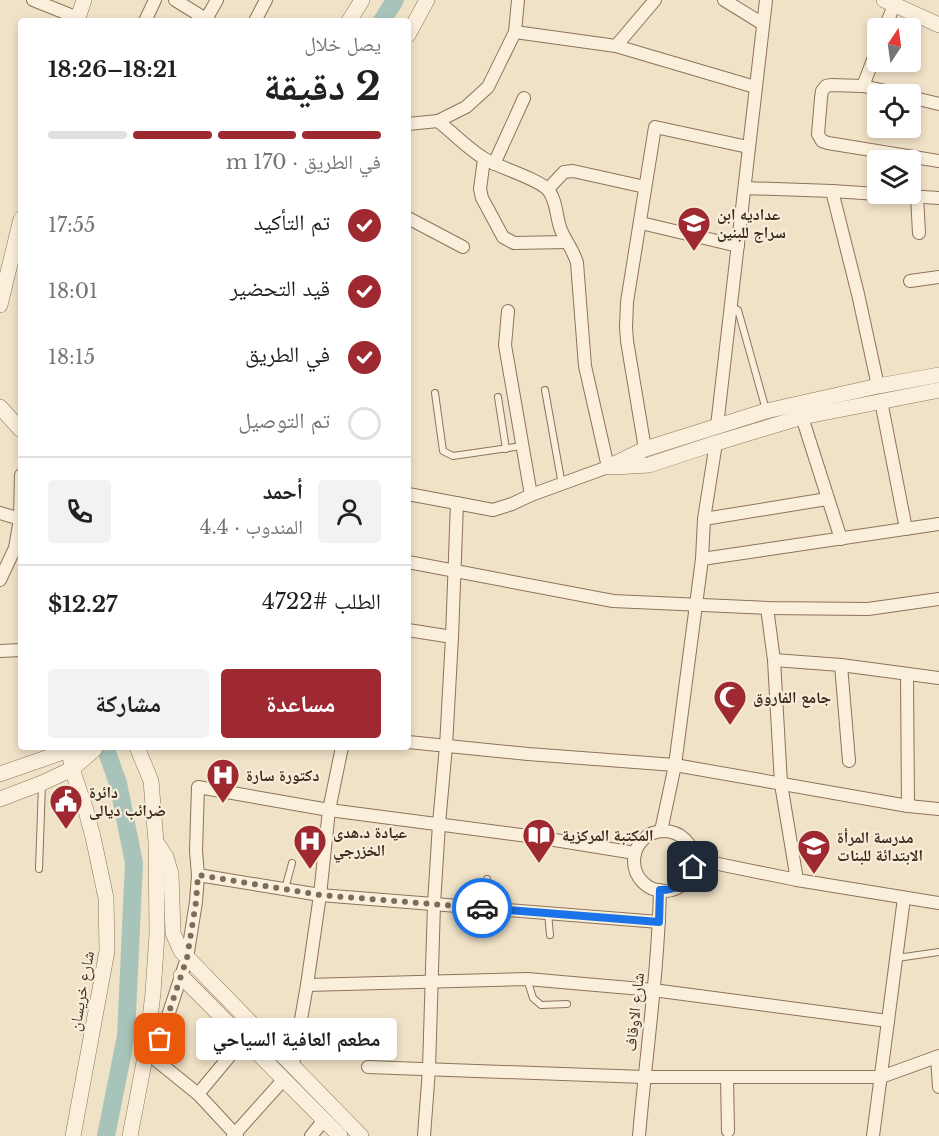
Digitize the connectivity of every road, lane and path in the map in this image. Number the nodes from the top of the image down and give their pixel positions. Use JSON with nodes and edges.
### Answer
{"nodes":[{"id":1,"x":33,"y":0,"type":"edge"},
{"id":2,"x":84,"y":0,"type":"edge"},
{"id":3,"x":155,"y":0,"type":"edge"},
{"id":4,"x":175,"y":0,"type":"edge"},
{"id":5,"x":217,"y":0,"type":"edge"},
{"id":6,"x":266,"y":0,"type":"edge"},
{"id":7,"x":362,"y":0,"type":"edge"},
{"id":8,"x":427,"y":0,"type":"edge"},
{"id":9,"x":518,"y":0,"type":"edge"},
{"id":10,"x":655,"y":0,"type":"edge"},
{"id":11,"x":724,"y":0,"type":"edge"},
{"id":12,"x":766,"y":0,"type":"edge"},
{"id":13,"x":889,"y":2,"type":"edge"},
{"id":14,"x":73,"y":18,"type":"edge"},
{"id":15,"x":78,"y":18,"type":"edge"},
{"id":16,"x":146,"y":18,"type":"edge"},
{"id":17,"x":204,"y":18,"type":"edge"},
{"id":18,"x":208,"y":18,"type":"edge"},
{"id":19,"x":257,"y":18,"type":"edge"},
{"id":20,"x":351,"y":18,"type":"edge"},
{"id":21,"x":887,"y":18,"type":"edge"},
{"id":22,"x":763,"y":24,"type":"junction"},
{"id":23,"x":939,"y":25,"type":"edge"},
{"id":24,"x":411,"y":29,"type":"edge"},
{"id":25,"x":515,"y":32,"type":"junction"},
{"id":26,"x":616,"y":46,"type":"junction"},
{"id":27,"x":868,"y":72,"type":"edge"},
{"id":28,"x":862,"y":86,"type":"junction"},
{"id":29,"x":756,"y":87,"type":"junction"},
{"id":30,"x":867,"y":87,"type":"edge"},
{"id":31,"x":524,"y":98,"type":"dead end"},
{"id":32,"x":921,"y":100,"type":"edge"},
{"id":33,"x":939,"y":104,"type":"edge"},
{"id":34,"x":438,"y":121,"type":"junction"},
{"id":35,"x":411,"y":124,"type":"edge"},
{"id":36,"x":748,"y":147,"type":"junction"},
{"id":37,"x":489,"y":161,"type":"junction"},
{"id":38,"x":939,"y":161,"type":"edge"},
{"id":39,"x":645,"y":187,"type":"junction"},
{"id":40,"x":745,"y":188,"type":"junction"},
{"id":41,"x":548,"y":189,"type":"junction"},
{"id":42,"x":832,"y":191,"type":"junction"},
{"id":43,"x":867,"y":193,"type":"edge"},
{"id":44,"x":921,"y":196,"type":"edge"},
{"id":45,"x":939,"y":198,"type":"edge"},
{"id":46,"x":917,"y":204,"type":"edge"},
{"id":47,"x":411,"y":220,"type":"edge"},
{"id":48,"x":641,"y":223,"type":"junction"},
{"id":49,"x":18,"y":231,"type":"edge"},
{"id":50,"x":919,"y":233,"type":"dead end"},
{"id":51,"x":566,"y":242,"type":"junction"},
{"id":52,"x":738,"y":246,"type":"junction"},
{"id":53,"x":463,"y":247,"type":"dead end"},
{"id":54,"x":939,"y":277,"type":"edge"},
{"id":55,"x":910,"y":281,"type":"dead end"},
{"id":56,"x":0,"y":305,"type":"edge"},
{"id":57,"x":731,"y":307,"type":"junction"},
{"id":58,"x":508,"y":311,"type":"dead end"},
{"id":59,"x":939,"y":375,"type":"edge"},
{"id":60,"x":545,"y":390,"type":"dead end"},
{"id":61,"x":939,"y":390,"type":"edge"},
{"id":62,"x":435,"y":393,"type":"dead end"},
{"id":63,"x":880,"y":393,"type":"junction"},
{"id":64,"x":498,"y":397,"type":"dead end"},
{"id":65,"x":0,"y":407,"type":"edge"},
{"id":66,"x":766,"y":411,"type":"junction"},
{"id":67,"x":802,"y":417,"type":"junction"},
{"id":68,"x":717,"y":426,"type":"junction"},
{"id":69,"x":18,"y":427,"type":"edge"},
{"id":70,"x":716,"y":443,"type":"junction"},
{"id":71,"x":522,"y":446,"type":"junction"},
{"id":72,"x":506,"y":448,"type":"junction"},
{"id":73,"x":645,"y":449,"type":"junction"},
{"id":74,"x":608,"y":468,"type":"junction"},
{"id":75,"x":562,"y":485,"type":"junction"},
{"id":76,"x":411,"y":495,"type":"edge"},
{"id":77,"x":531,"y":495,"type":"junction"},
{"id":78,"x":827,"y":499,"type":"junction"},
{"id":79,"x":457,"y":504,"type":"junction"},
{"id":80,"x":0,"y":513,"type":"edge"},
{"id":81,"x":18,"y":518,"type":"edge"},
{"id":82,"x":704,"y":519,"type":"junction"},
{"id":83,"x":939,"y":524,"type":"edge"},
{"id":84,"x":906,"y":529,"type":"junction"},
{"id":85,"x":18,"y":531,"type":"edge"},
{"id":86,"x":841,"y":539,"type":"junction"},
{"id":87,"x":702,"y":559,"type":"junction"},
{"id":88,"x":411,"y":563,"type":"edge"},
{"id":89,"x":454,"y":572,"type":"junction"},
{"id":90,"x":0,"y":579,"type":"edge"},
{"id":91,"x":939,"y":599,"type":"edge"},
{"id":92,"x":696,"y":604,"type":"junction"},
{"id":93,"x":767,"y":608,"type":"junction"},
{"id":94,"x":411,"y":630,"type":"edge"},
{"id":95,"x":452,"y":637,"type":"junction"},
{"id":96,"x":18,"y":650,"type":"edge"},
{"id":97,"x":0,"y":651,"type":"edge"},
{"id":98,"x":774,"y":660,"type":"junction"},
{"id":99,"x":841,"y":665,"type":"junction"},
{"id":100,"x":907,"y":675,"type":"junction"},
{"id":101,"x":939,"y":678,"type":"edge"},
{"id":102,"x":411,"y":742,"type":"edge"},
{"id":103,"x":446,"y":746,"type":"junction"},
{"id":104,"x":64,"y":750,"type":"edge"},
{"id":105,"x":69,"y":750,"type":"edge"},
{"id":106,"x":97,"y":750,"type":"edge"},
{"id":107,"x":138,"y":750,"type":"edge"},
{"id":108,"x":341,"y":750,"type":"edge"},
{"id":109,"x":849,"y":760,"type":"dead end"},
{"id":110,"x":675,"y":765,"type":"junction"},
{"id":111,"x":72,"y":769,"type":"junction"},
{"id":112,"x":0,"y":774,"type":"edge"},
{"id":113,"x":42,"y":783,"type":"junction"},
{"id":114,"x":781,"y":784,"type":"junction"},
{"id":115,"x":0,"y":799,"type":"edge"},
{"id":116,"x":908,"y":806,"type":"junction"},
{"id":117,"x":939,"y":809,"type":"edge"},
{"id":118,"x":329,"y":810,"type":"junction"},
{"id":119,"x":439,"y":824,"type":"junction"},
{"id":120,"x":661,"y":831,"type":"junction"},
{"id":121,"x":156,"y":842,"type":"junction"},
{"id":122,"x":635,"y":853,"type":"junction"},
{"id":123,"x":694,"y":858,"type":"junction"},
{"id":124,"x":292,"y":863,"type":"dead end"},
{"id":125,"x":39,"y":869,"type":"dead end"},
{"id":126,"x":198,"y":875,"type":"junction"},
{"id":127,"x":487,"y":879,"type":"dead end"},
{"id":128,"x":797,"y":880,"type":"junction"},
{"id":129,"x":285,"y":890,"type":"junction"},
{"id":130,"x":660,"y":890,"type":"junction"},
{"id":131,"x":320,"y":895,"type":"junction"},
{"id":132,"x":904,"y":898,"type":"junction"},
{"id":133,"x":939,"y":903,"type":"edge"},
{"id":134,"x":434,"y":904,"type":"junction"},
{"id":135,"x":486,"y":909,"type":"junction"},
{"id":136,"x":548,"y":913,"type":"junction"},
{"id":137,"x":659,"y":922,"type":"junction"},
{"id":138,"x":550,"y":935,"type":"dead end"},
{"id":139,"x":939,"y":952,"type":"edge"},
{"id":140,"x":187,"y":958,"type":"junction"},
{"id":141,"x":896,"y":958,"type":"junction"},
{"id":142,"x":181,"y":976,"type":"junction"},
{"id":143,"x":527,"y":979,"type":"junction"},
{"id":144,"x":432,"y":981,"type":"junction"},
{"id":145,"x":307,"y":985,"type":"junction"},
{"id":146,"x":654,"y":990,"type":"junction"},
{"id":147,"x":567,"y":1004,"type":"dead end"},
{"id":148,"x":888,"y":1021,"type":"junction"},
{"id":149,"x":244,"y":1038,"type":"junction"},
{"id":150,"x":146,"y":1051,"type":"junction"},
{"id":151,"x":938,"y":1057,"type":"edge"},
{"id":152,"x":293,"y":1065,"type":"junction"},
{"id":153,"x":368,"y":1067,"type":"dead end"},
{"id":154,"x":429,"y":1069,"type":"junction"},
{"id":155,"x":644,"y":1077,"type":"junction"},
{"id":156,"x":727,"y":1077,"type":"junction"},
{"id":157,"x":881,"y":1077,"type":"junction"},
{"id":158,"x":284,"y":1079,"type":"junction"},
{"id":159,"x":939,"y":1087,"type":"edge"},
{"id":160,"x":198,"y":1094,"type":"junction"},
{"id":161,"x":324,"y":1120,"type":"junction"},
{"id":162,"x":728,"y":1131,"type":"dead end"},
{"id":163,"x":235,"y":1135,"type":"edge"},
{"id":164,"x":73,"y":1136,"type":"edge"},
{"id":165,"x":130,"y":1136,"type":"edge"},
{"id":166,"x":311,"y":1136,"type":"edge"},
{"id":167,"x":340,"y":1136,"type":"edge"},
{"id":168,"x":361,"y":1136,"type":"edge"},
{"id":169,"x":424,"y":1136,"type":"edge"},
{"id":170,"x":639,"y":1136,"type":"edge"},
{"id":171,"x":873,"y":1136,"type":"edge"}],
"edges":[{"from":1,"to":14,"type":"street"},
{"from":2,"to":15,"type":"street"},
{"from":3,"to":16,"type":"street"},
{"from":4,"to":17,"type":"street"},
{"from":5,"to":18,"type":"street"},
{"from":6,"to":19,"type":"street"},
{"from":7,"to":20,"type":"street"},
{"from":8,"to":24,"type":"street"},
{"from":9,"to":25,"type":"street"},
{"from":10,"to":26,"type":"street"},
{"from":11,"to":22,"type":"street"},
{"from":12,"to":22,"type":"street"},
{"from":13,"to":21,"type":"street"},
{"from":13,"to":23,"type":"street"},
{"from":22,"to":29,"type":"street"},
{"from":25,"to":26,"type":"street"},
{"from":25,"to":34,"type":"street"},
{"from":26,"to":29,"type":"street"},
{"from":27,"to":28,"type":"street"},
{"from":28,"to":30,"type":"street"},
{"from":28,"to":38,"type":"street"},
{"from":29,"to":36,"type":"street"},
{"from":31,"to":37,"type":"street"},
{"from":32,"to":33,"type":"street"},
{"from":34,"to":35,"type":"street"},
{"from":34,"to":37,"type":"street"},
{"from":36,"to":39,"type":"street"},
{"from":36,"to":40,"type":"street"},
{"from":37,"to":41,"type":"street"},
{"from":37,"to":51,"type":"street"},
{"from":39,"to":41,"type":"street"},
{"from":39,"to":48,"type":"street"},
{"from":40,"to":42,"type":"street"},
{"from":40,"to":52,"type":"street"},
{"from":41,"to":51,"type":"street"},
{"from":42,"to":43,"type":"street"},
{"from":42,"to":63,"type":"street"},
{"from":44,"to":45,"type":"street"},
{"from":46,"to":50,"type":"street"},
{"from":47,"to":53,"type":"street"},
{"from":48,"to":52,"type":"street"},
{"from":48,"to":73,"type":"street"},
{"from":49,"to":56,"type":"street"},
{"from":51,"to":74,"type":"street"},
{"from":52,"to":57,"type":"street"},
{"from":54,"to":55,"type":"street"},
{"from":57,"to":66,"type":"lane"},
{"from":57,"to":68,"type":"street"},
{"from":58,"to":71,"type":"street"},
{"from":59,"to":63,"type":"street"},
{"from":60,"to":75,"type":"lane"},
{"from":61,"to":63,"type":"street"},
{"from":62,"to":72,"type":"lane"},
{"from":63,"to":66,"type":"street"},
{"from":63,"to":67,"type":"street"},
{"from":63,"to":84,"type":"street"},
{"from":64,"to":72,"type":"lane"},
{"from":65,"to":69,"type":"street"},
{"from":66,"to":68,"type":"street"},
{"from":67,"to":70,"type":"street"},
{"from":67,"to":78,"type":"street"},
{"from":68,"to":73,"type":"street"},
{"from":70,"to":74,"type":"street"},
{"from":70,"to":82,"type":"street"},
{"from":71,"to":72,"type":"lane"},
{"from":71,"to":77,"type":"street"},
{"from":73,"to":74,"type":"street"},
{"from":74,"to":75,"type":"street"},
{"from":75,"to":77,"type":"street"},
{"from":76,"to":79,"type":"street"},
{"from":77,"to":79,"type":"street"},
{"from":78,"to":82,"type":"street"},
{"from":78,"to":86,"type":"street"},
{"from":79,"to":89,"type":"street"},
{"from":80,"to":81,"type":"street"},
{"from":82,"to":87,"type":"street"},
{"from":83,"to":84,"type":"street"},
{"from":84,"to":86,"type":"street"},
{"from":85,"to":90,"type":"street"},
{"from":86,"to":87,"type":"street"},
{"from":87,"to":92,"type":"street"},
{"from":88,"to":89,"type":"street"},
{"from":89,"to":92,"type":"street"},
{"from":89,"to":95,"type":"street"},
{"from":91,"to":93,"type":"street"},
{"from":92,"to":93,"type":"street"},
{"from":92,"to":110,"type":"street"},
{"from":93,"to":98,"type":"street"},
{"from":94,"to":95,"type":"street"},
{"from":95,"to":103,"type":"street"},
{"from":96,"to":97,"type":"street"},
{"from":98,"to":99,"type":"street"},
{"from":98,"to":114,"type":"street"},
{"from":99,"to":100,"type":"street"},
{"from":99,"to":109,"type":"street"},
{"from":100,"to":101,"type":"street"},
{"from":100,"to":116,"type":"street"},
{"from":102,"to":103,"type":"street"},
{"from":103,"to":110,"type":"street"},
{"from":103,"to":119,"type":"street"},
{"from":104,"to":112,"type":"street"},
{"from":105,"to":111,"type":"street","name":"شارع خريسان"},
{"from":106,"to":111,"type":"street"},
{"from":107,"to":121,"type":"street"},
{"from":108,"to":118,"type":"street"},
{"from":110,"to":114,"type":"street"},
{"from":110,"to":120,"type":"street"},
{"from":111,"to":113,"type":"street"},
{"from":111,"to":164,"type":"street","name":"شارع خريسان"},
{"from":113,"to":115,"type":"street"},
{"from":113,"to":125,"type":"lane"},
{"from":114,"to":116,"type":"street"},
{"from":114,"to":128,"type":"street"},
{"from":116,"to":117,"type":"street"},
{"from":118,"to":119,"type":"street"},
{"from":118,"to":126,"type":"street"},
{"from":118,"to":131,"type":"street"},
{"from":119,"to":122,"type":"street"},
{"from":119,"to":134,"type":"street"},
{"from":120,"to":122,"type":"street"},
{"from":120,"to":123,"type":"street"},
{"from":121,"to":140,"type":"street"},
{"from":121,"to":150,"type":"street"},
{"from":122,"to":130,"type":"street"},
{"from":123,"to":128,"type":"street"},
{"from":123,"to":130,"type":"street"},
{"from":124,"to":129,"type":"lane"},
{"from":126,"to":129,"type":"street"},
{"from":126,"to":140,"type":"street"},
{"from":127,"to":135,"type":"lane"},
{"from":128,"to":132,"type":"street"},
{"from":129,"to":131,"type":"street"},
{"from":130,"to":137,"type":"street","name":"شارع الاوقاف"},
{"from":131,"to":134,"type":"street"},
{"from":131,"to":145,"type":"street"},
{"from":132,"to":133,"type":"street"},
{"from":132,"to":141,"type":"street"},
{"from":134,"to":135,"type":"street"},
{"from":134,"to":144,"type":"street"},
{"from":135,"to":136,"type":"street"},
{"from":136,"to":137,"type":"street"},
{"from":136,"to":138,"type":"lane"},
{"from":137,"to":146,"type":"street","name":"شارع الاوقاف"},
{"from":139,"to":141,"type":"lane"},
{"from":140,"to":142,"type":"street"},
{"from":140,"to":152,"type":"street"},
{"from":141,"to":148,"type":"street"},
{"from":142,"to":149,"type":"street"},
{"from":142,"to":150,"type":"street"},
{"from":143,"to":144,"type":"street"},
{"from":143,"to":146,"type":"street"},
{"from":143,"to":147,"type":"lane"},
{"from":144,"to":145,"type":"street"},
{"from":144,"to":154,"type":"street"},
{"from":145,"to":152,"type":"street"},
{"from":146,"to":148,"type":"street"},
{"from":146,"to":155,"type":"street","name":"شارع الاوقاف"},
{"from":148,"to":157,"type":"street"},
{"from":149,"to":158,"type":"street"},
{"from":149,"to":160,"type":"street"},
{"from":150,"to":160,"type":"street"},
{"from":150,"to":165,"type":"street"},
{"from":151,"to":157,"type":"street"},
{"from":151,"to":159,"type":"street"},
{"from":152,"to":168,"type":"street"},
{"from":153,"to":154,"type":"street"},
{"from":154,"to":155,"type":"street"},
{"from":154,"to":169,"type":"street"},
{"from":155,"to":156,"type":"street"},
{"from":155,"to":170,"type":"street","name":"شارع الاوقاف"},
{"from":156,"to":157,"type":"street"},
{"from":156,"to":162,"type":"street"},
{"from":157,"to":171,"type":"street"},
{"from":158,"to":161,"type":"street"},
{"from":158,"to":163,"type":"street"},
{"from":160,"to":163,"type":"street"},
{"from":161,"to":166,"type":"street"},
{"from":161,"to":167,"type":"street"}]}
